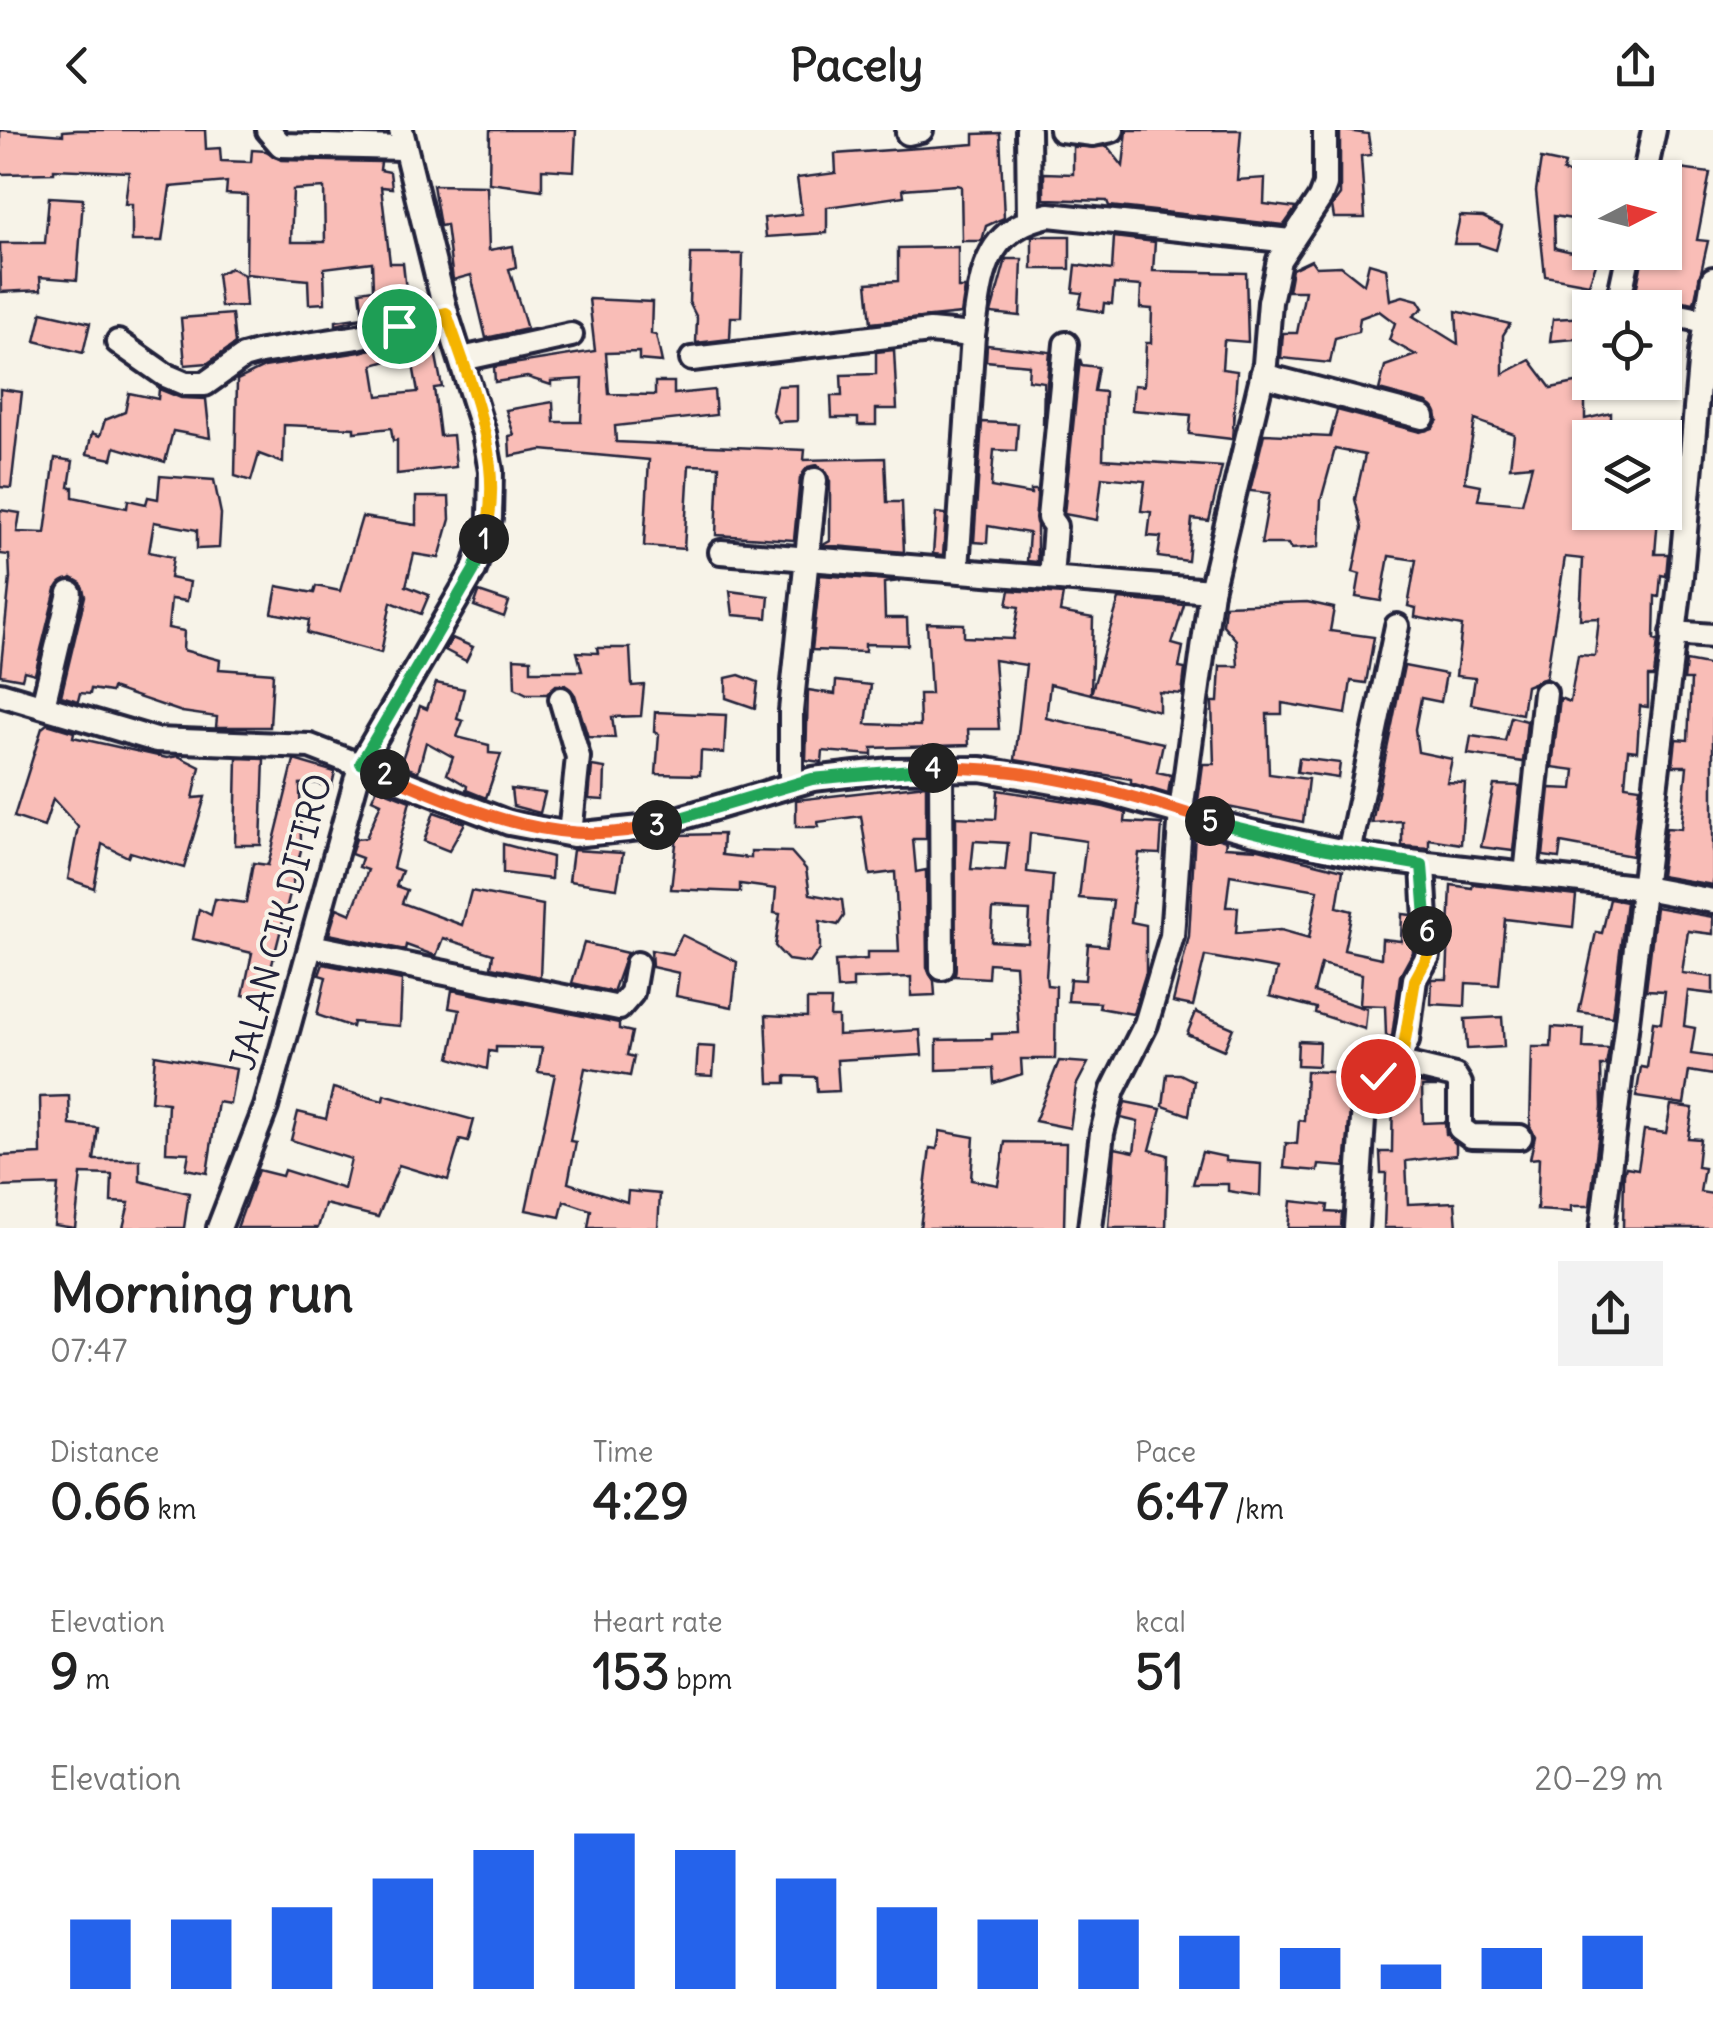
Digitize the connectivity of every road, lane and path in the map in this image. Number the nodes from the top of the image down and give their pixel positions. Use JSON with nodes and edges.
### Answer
{"nodes":[{"id":1,"x":268,"y":130,"type":"edge"},
{"id":2,"x":1028,"y":130,"type":"edge"},
{"id":3,"x":1061,"y":130,"type":"edge"},
{"id":4,"x":1112,"y":130,"type":"edge"},
{"id":5,"x":1325,"y":130,"type":"edge"},
{"id":6,"x":1654,"y":130,"type":"edge"},
{"id":7,"x":402,"y":139,"type":"edge"},
{"id":8,"x":1648,"y":160,"type":"edge"},
{"id":9,"x":1028,"y":219,"type":"junction"},
{"id":10,"x":1290,"y":241,"type":"junction"},
{"id":11,"x":1710,"y":300,"type":"edge"},
{"id":12,"x":1682,"y":308,"type":"edge"},
{"id":13,"x":446,"y":313,"type":"junction"},
{"id":14,"x":571,"y":335,"type":"dead end"},
{"id":15,"x":973,"y":335,"type":"junction"},
{"id":16,"x":118,"y":342,"type":"dead end"},
{"id":17,"x":1066,"y":344,"type":"dead end"},
{"id":18,"x":462,"y":359,"type":"junction"},
{"id":19,"x":692,"y":359,"type":"dead end"},
{"id":20,"x":1262,"y":375,"type":"junction"},
{"id":21,"x":1423,"y":417,"type":"dead end"},
{"id":22,"x":815,"y":480,"type":"dead end"},
{"id":23,"x":721,"y":552,"type":"dead end"},
{"id":24,"x":806,"y":562,"type":"junction"},
{"id":25,"x":957,"y":568,"type":"junction"},
{"id":26,"x":1052,"y":578,"type":"junction"},
{"id":27,"x":1211,"y":591,"type":"junction"},
{"id":28,"x":70,"y":594,"type":"dead end"},
{"id":29,"x":1397,"y":626,"type":"dead end"},
{"id":30,"x":1673,"y":632,"type":"junction"},
{"id":31,"x":1713,"y":636,"type":"edge"},
{"id":32,"x":1545,"y":693,"type":"dead end"},
{"id":33,"x":0,"y":694,"type":"edge"},
{"id":34,"x":561,"y":699,"type":"dead end"},
{"id":35,"x":43,"y":706,"type":"junction"},
{"id":36,"x":361,"y":763,"type":"junction"},
{"id":37,"x":941,"y":768,"type":"junction"},
{"id":38,"x":791,"y":784,"type":"junction"},
{"id":39,"x":1181,"y":811,"type":"junction"},
{"id":40,"x":570,"y":834,"type":"junction"},
{"id":41,"x":1349,"y":853,"type":"junction"},
{"id":42,"x":1422,"y":865,"type":"junction"},
{"id":43,"x":1526,"y":875,"type":"junction"},
{"id":44,"x":1644,"y":888,"type":"junction"},
{"id":45,"x":1713,"y":901,"type":"edge"},
{"id":46,"x":311,"y":946,"type":"junction"},
{"id":47,"x":637,"y":964,"type":"dead end"},
{"id":48,"x":942,"y":968,"type":"dead end"},
{"id":49,"x":1396,"y":1062,"type":"junction"},
{"id":50,"x":1520,"y":1137,"type":"dead end"},
{"id":51,"x":219,"y":1228,"type":"edge"},
{"id":52,"x":1090,"y":1228,"type":"edge"},
{"id":53,"x":1356,"y":1228,"type":"edge"},
{"id":54,"x":1602,"y":1228,"type":"edge"}],
"edges":[{"from":1,"to":7,"type":"street"},
{"from":2,"to":9,"type":"street"},
{"from":3,"to":4,"type":"street"},
{"from":5,"to":10,"type":"street"},
{"from":6,"to":8,"type":"street"},
{"from":7,"to":13,"type":"street","name":"JALAN CIK DITIRO"},
{"from":9,"to":10,"type":"street"},
{"from":9,"to":15,"type":"street"},
{"from":10,"to":20,"type":"street"},
{"from":11,"to":12,"type":"street"},
{"from":11,"to":30,"type":"street"},
{"from":13,"to":16,"type":"street"},
{"from":13,"to":18,"type":"street","name":"JALAN CIK DITIRO"},
{"from":14,"to":18,"type":"street"},
{"from":15,"to":19,"type":"street"},
{"from":15,"to":25,"type":"street"},
{"from":17,"to":26,"type":"street"},
{"from":18,"to":36,"type":"street","name":"JALAN CIK DITIRO"},
{"from":20,"to":21,"type":"street"},
{"from":20,"to":27,"type":"street"},
{"from":22,"to":24,"type":"street"},
{"from":23,"to":24,"type":"street"},
{"from":24,"to":25,"type":"street"},
{"from":24,"to":38,"type":"street"},
{"from":25,"to":26,"type":"street"},
{"from":26,"to":27,"type":"street"},
{"from":27,"to":39,"type":"street"},
{"from":28,"to":35,"type":"street"},
{"from":29,"to":41,"type":"street"},
{"from":30,"to":31,"type":"street"},
{"from":30,"to":44,"type":"street"},
{"from":32,"to":43,"type":"street"},
{"from":33,"to":35,"type":"street"},
{"from":34,"to":40,"type":"street"},
{"from":35,"to":36,"type":"street"},
{"from":36,"to":40,"type":"street"},
{"from":36,"to":46,"type":"street","name":"JALAN CIK DITIRO"},
{"from":37,"to":38,"type":"street"},
{"from":37,"to":39,"type":"street"},
{"from":37,"to":48,"type":"street"},
{"from":38,"to":40,"type":"street"},
{"from":39,"to":41,"type":"street"},
{"from":39,"to":52,"type":"street"},
{"from":41,"to":42,"type":"street"},
{"from":42,"to":43,"type":"street"},
{"from":42,"to":49,"type":"street"},
{"from":43,"to":44,"type":"street"},
{"from":44,"to":45,"type":"street"},
{"from":44,"to":54,"type":"street"},
{"from":46,"to":47,"type":"street"},
{"from":46,"to":51,"type":"street","name":"JALAN CIK DITIRO"},
{"from":49,"to":50,"type":"street"},
{"from":49,"to":53,"type":"street"}]}
